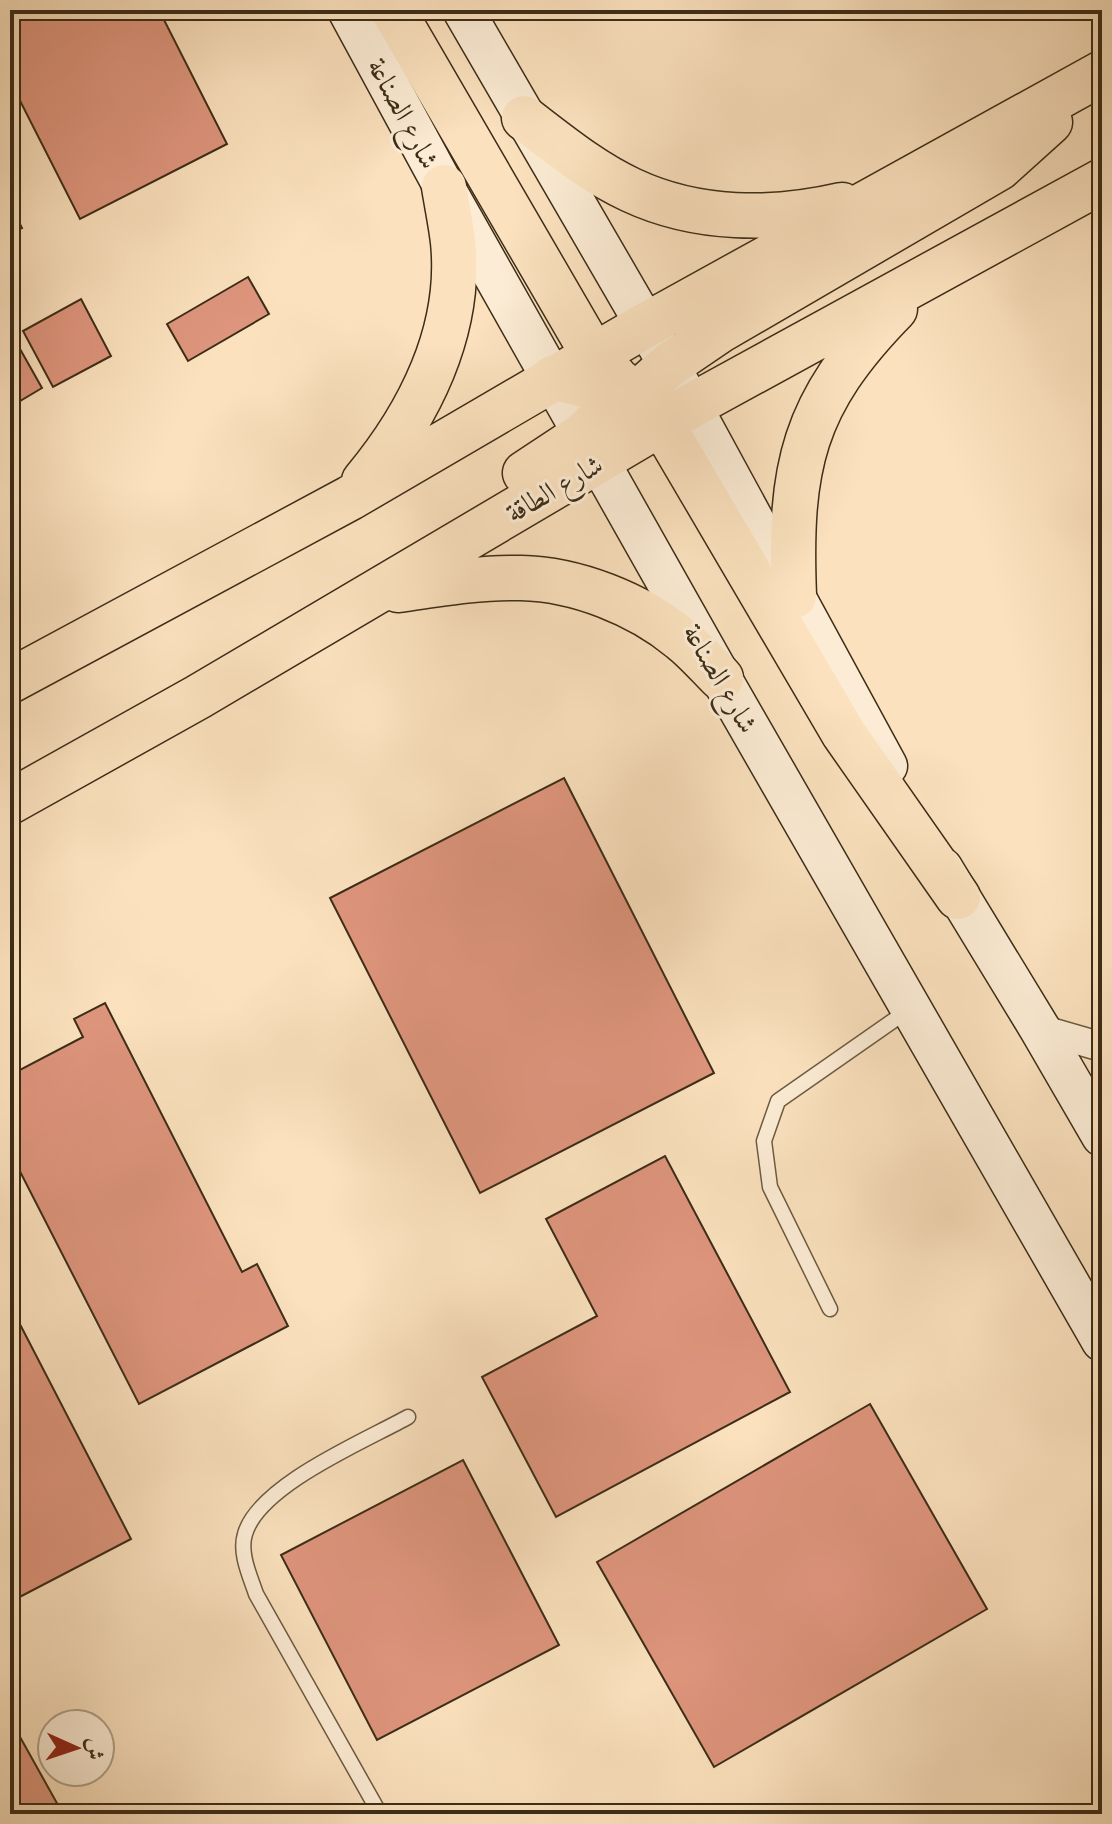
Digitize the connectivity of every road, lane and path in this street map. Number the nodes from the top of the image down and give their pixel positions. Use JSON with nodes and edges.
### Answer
{"nodes":[{"id":1,"x":348,"y":10,"type":"edge"},
{"id":2,"x":393,"y":10,"type":"edge"},
{"id":3,"x":463,"y":10,"type":"edge"},
{"id":4,"x":1102,"y":74,"type":"edge"},
{"id":5,"x":524,"y":118,"type":"junction"},
{"id":6,"x":1102,"y":181,"type":"edge"},
{"id":7,"x":444,"y":187,"type":"junction"},
{"id":8,"x":883,"y":195,"type":"junction"},
{"id":9,"x":923,"y":281,"type":"junction"},
{"id":10,"x":646,"y":325,"type":"junction"},
{"id":11,"x":553,"y":378,"type":"junction"},
{"id":12,"x":640,"y":390,"type":"junction"},
{"id":13,"x":592,"y":448,"type":"junction"},
{"id":14,"x":350,"y":498,"type":"junction"},
{"id":15,"x":376,"y":593,"type":"junction"},
{"id":16,"x":794,"y":596,"type":"junction"},
{"id":17,"x":721,"y":678,"type":"junction"},
{"id":18,"x":10,"y":681,"type":"edge"},
{"id":19,"x":198,"y":697,"type":"junction"},
{"id":20,"x":10,"y":802,"type":"edge"},
{"id":21,"x":958,"y":897,"type":"junction"},
{"id":22,"x":911,"y":1008,"type":"junction"},
{"id":23,"x":1040,"y":1029,"type":"junction"},
{"id":24,"x":1102,"y":1047,"type":"edge"},
{"id":25,"x":1102,"y":1136,"type":"edge"},
{"id":26,"x":830,"y":1309,"type":"dead end"},
{"id":27,"x":1102,"y":1341,"type":"edge"},
{"id":28,"x":408,"y":1417,"type":"dead end"},
{"id":29,"x":380,"y":1814,"type":"edge"}],
"edges":[{"from":1,"to":7,"type":"street","name":"شارع الصناعة"},
{"from":2,"to":12,"type":"main road"},
{"from":3,"to":5,"type":"street"},
{"from":4,"to":8,"type":"main road"},
{"from":4,"to":12,"type":"main road"},
{"from":5,"to":8,"type":"main road"},
{"from":5,"to":10,"type":"street"},
{"from":6,"to":9,"type":"main road"},
{"from":7,"to":11,"type":"street","name":"شارع الصناعة"},
{"from":7,"to":14,"type":"main road"},
{"from":8,"to":10,"type":"main road"},
{"from":9,"to":12,"type":"main road"},
{"from":9,"to":16,"type":"main road"},
{"from":10,"to":12,"type":"main road"},
{"from":10,"to":12,"type":"street"},
{"from":11,"to":12,"type":"main road"},
{"from":11,"to":13,"type":"street","name":"شارع الصناعة"},
{"from":11,"to":14,"type":"main road"},
{"from":12,"to":13,"type":"main road"},
{"from":12,"to":16,"type":"street"},
{"from":12,"to":21,"type":"main road"},
{"from":13,"to":15,"type":"main road","name":"شارع الطاقة"},
{"from":13,"to":17,"type":"street","name":"شارع الصناعة"},
{"from":13,"to":19,"type":"main road"},
{"from":14,"to":18,"type":"main road"},
{"from":15,"to":17,"type":"main road"},
{"from":15,"to":19,"type":"main road","name":"شارع الطاقة"},
{"from":16,"to":21,"type":"street"},
{"from":17,"to":22,"type":"street","name":"شارع الصناعة"},
{"from":19,"to":20,"type":"main road","name":"شارع الطاقة"},
{"from":21,"to":23,"type":"street"},
{"from":22,"to":26,"type":"lane"},
{"from":22,"to":27,"type":"street","name":"شارع الصناعة"},
{"from":23,"to":24,"type":"street"},
{"from":23,"to":25,"type":"street"},
{"from":28,"to":29,"type":"lane"}]}
